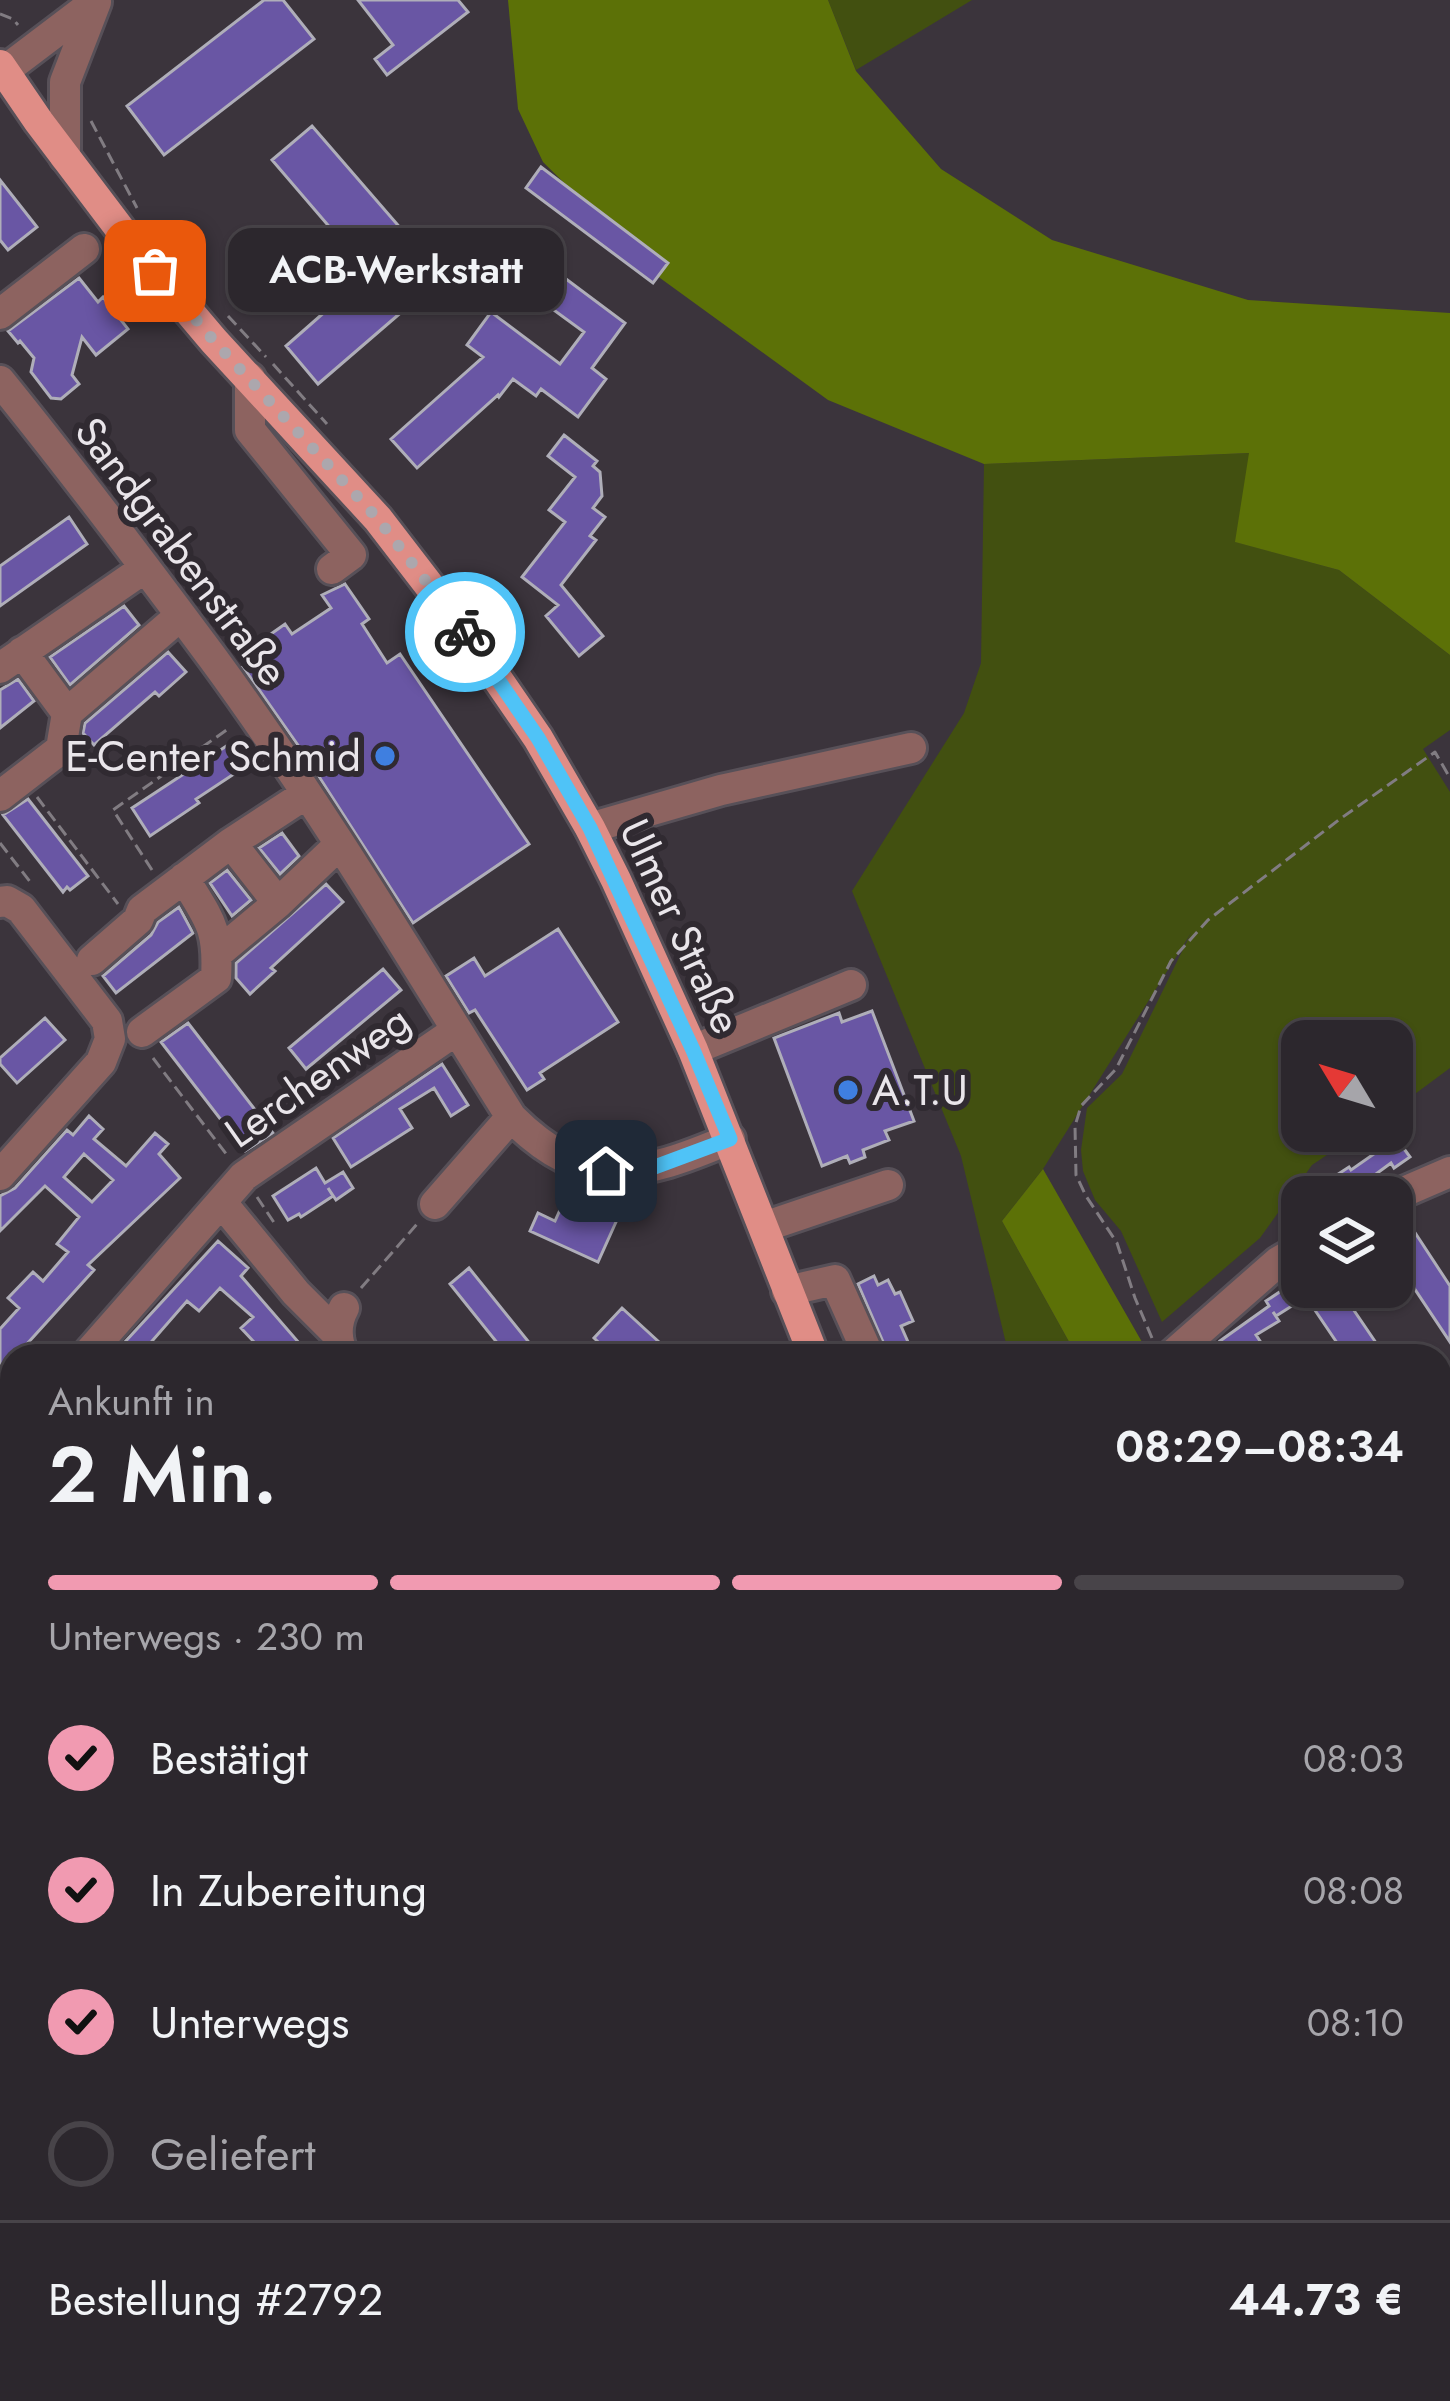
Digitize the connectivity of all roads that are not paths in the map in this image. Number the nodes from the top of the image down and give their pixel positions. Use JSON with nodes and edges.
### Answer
{"nodes":[{"id":1,"x":97,"y":1,"type":"edge"},
{"id":2,"x":2,"y":68,"type":"edge"},
{"id":3,"x":65,"y":157,"type":"junction"},
{"id":4,"x":84,"y":248,"type":"dead end"},
{"id":5,"x":0,"y":314,"type":"edge"},
{"id":6,"x":250,"y":378,"type":"junction"},
{"id":7,"x":0,"y":381,"type":"edge"},
{"id":8,"x":145,"y":568,"type":"junction"},
{"id":9,"x":332,"y":569,"type":"dead end"},
{"id":10,"x":180,"y":616,"type":"junction"},
{"id":11,"x":11,"y":660,"type":"edge"},
{"id":12,"x":67,"y":713,"type":"junction"},
{"id":13,"x":911,"y":748,"type":"dead end"},
{"id":14,"x":11,"y":788,"type":"edge"},
{"id":15,"x":306,"y":794,"type":"junction"},
{"id":16,"x":590,"y":828,"type":"junction"},
{"id":17,"x":231,"y":843,"type":"junction"},
{"id":18,"x":340,"y":845,"type":"junction"},
{"id":19,"x":164,"y":893,"type":"junction"},
{"id":20,"x":13,"y":896,"type":"edge"},
{"id":21,"x":278,"y":903,"type":"junction"},
{"id":22,"x":218,"y":953,"type":"junction"},
{"id":23,"x":92,"y":960,"type":"dead end"},
{"id":24,"x":851,"y":986,"type":"dead end"},
{"id":25,"x":457,"y":1030,"type":"junction"},
{"id":26,"x":145,"y":1042,"type":"road end"},
{"id":27,"x":693,"y":1050,"type":"junction"},
{"id":28,"x":511,"y":1117,"type":"junction"},
{"id":29,"x":730,"y":1139,"type":"junction"},
{"id":30,"x":1450,"y":1172,"type":"edge"},
{"id":31,"x":0,"y":1175,"type":"edge"},
{"id":32,"x":887,"y":1185,"type":"dead end"},
{"id":33,"x":1413,"y":1188,"type":"edge"},
{"id":34,"x":222,"y":1203,"type":"junction"},
{"id":35,"x":435,"y":1204,"type":"road end"},
{"id":36,"x":764,"y":1226,"type":"junction"},
{"id":37,"x":1281,"y":1260,"type":"edge"},
{"id":38,"x":788,"y":1292,"type":"junction"},
{"id":39,"x":336,"y":1329,"type":"edge"},
{"id":40,"x":97,"y":1344,"type":"edge"},
{"id":41,"x":809,"y":1344,"type":"edge"},
{"id":42,"x":864,"y":1344,"type":"edge"},
{"id":43,"x":1164,"y":1344,"type":"edge"}],
"edges":[{"from":1,"to":2,"type":"street"},
{"from":1,"to":3,"type":"street"},
{"from":2,"to":3,"type":"main road","name":"Ulmer Straße"},
{"from":3,"to":6,"type":"main road","name":"Ulmer Straße"},
{"from":4,"to":5,"type":"street"},
{"from":6,"to":9,"type":"street"},
{"from":6,"to":16,"type":"main road","name":"Ulmer Straße"},
{"from":7,"to":8,"type":"street","name":"Sandgrabenstraße"},
{"from":8,"to":10,"type":"street","name":"Sandgrabenstraße"},
{"from":8,"to":11,"type":"street"},
{"from":10,"to":12,"type":"street"},
{"from":10,"to":15,"type":"street","name":"Sandgrabenstraße"},
{"from":11,"to":12,"type":"street"},
{"from":12,"to":14,"type":"street"},
{"from":13,"to":16,"type":"street"},
{"from":15,"to":17,"type":"street"},
{"from":15,"to":18,"type":"street","name":"Sandgrabenstraße"},
{"from":16,"to":27,"type":"main road","name":"Ulmer Straße"},
{"from":17,"to":19,"type":"street"},
{"from":17,"to":21,"type":"street"},
{"from":18,"to":21,"type":"street"},
{"from":18,"to":25,"type":"street","name":"Sandgrabenstraße"},
{"from":19,"to":22,"type":"street"},
{"from":19,"to":23,"type":"street"},
{"from":20,"to":31,"type":"street"},
{"from":21,"to":22,"type":"street"},
{"from":22,"to":26,"type":"street"},
{"from":24,"to":27,"type":"street"},
{"from":25,"to":28,"type":"street","name":"Sandgrabenstraße"},
{"from":25,"to":34,"type":"street","name":"Lerchenweg"},
{"from":27,"to":29,"type":"main road","name":"Ulmer Straße"},
{"from":28,"to":29,"type":"street","name":"Sandgrabenstraße"},
{"from":28,"to":35,"type":"street"},
{"from":29,"to":36,"type":"main road","name":"Ulmer Straße"},
{"from":30,"to":33,"type":"street"},
{"from":32,"to":36,"type":"street"},
{"from":34,"to":39,"type":"street"},
{"from":34,"to":40,"type":"street","name":"Lerchenweg"},
{"from":36,"to":38,"type":"main road","name":"Ulmer Straße"},
{"from":37,"to":43,"type":"street"},
{"from":38,"to":41,"type":"main road","name":"Ulmer Straße"},
{"from":38,"to":42,"type":"street"}]}
